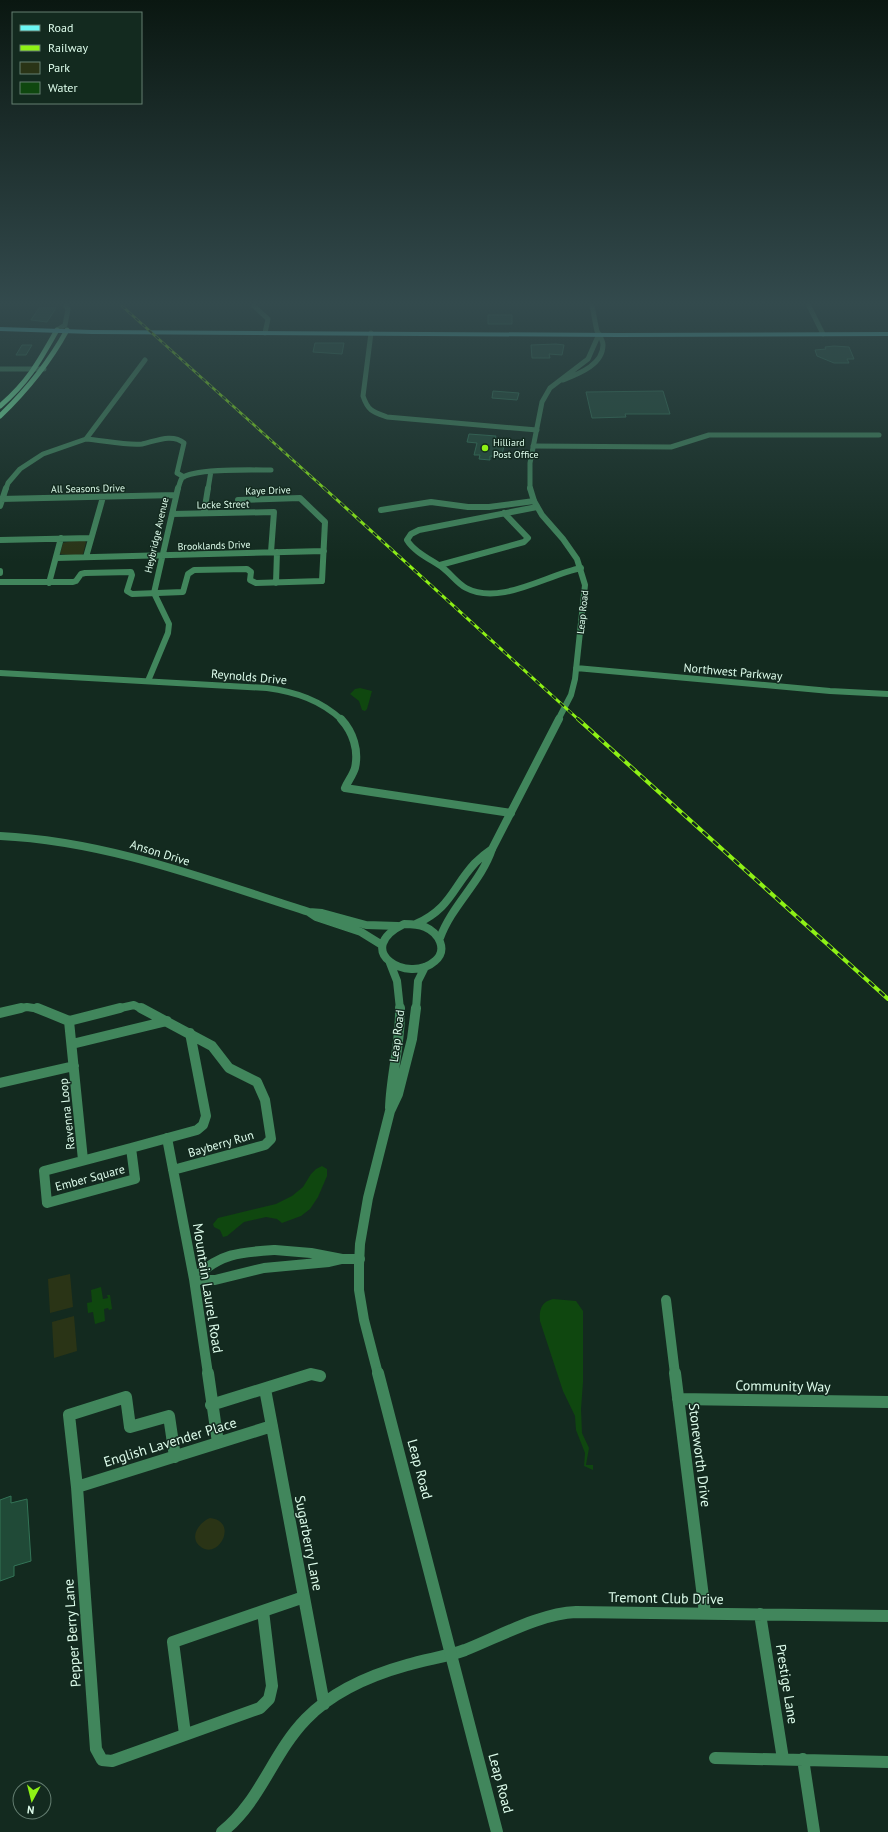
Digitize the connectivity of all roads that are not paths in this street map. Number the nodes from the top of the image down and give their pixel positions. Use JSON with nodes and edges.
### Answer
{"nodes":[{"id":1,"x":15,"y":391,"type":"edge"},
{"id":2,"x":25,"y":391,"type":"edge"},
{"id":3,"x":121,"y":391,"type":"edge"},
{"id":4,"x":364,"y":391,"type":"edge"},
{"id":5,"x":547,"y":391,"type":"edge"},
{"id":6,"x":0,"y":406,"type":"edge"},
{"id":7,"x":0,"y":416,"type":"edge"},
{"id":8,"x":537,"y":430,"type":"junction"},
{"id":9,"x":879,"y":436,"type":"dead end"},
{"id":10,"x":86,"y":439,"type":"junction"},
{"id":11,"x":533,"y":446,"type":"junction"},
{"id":12,"x":271,"y":470,"type":"dead end"},
{"id":13,"x":211,"y":471,"type":"junction"},
{"id":14,"x":184,"y":477,"type":"junction"},
{"id":15,"x":176,"y":495,"type":"junction"},
{"id":16,"x":103,"y":497,"type":"junction"},
{"id":17,"x":1,"y":499,"type":"edge"},
{"id":18,"x":238,"y":500,"type":"dead end"},
{"id":19,"x":534,"y":501,"type":"junction"},
{"id":20,"x":0,"y":506,"type":"edge"},
{"id":21,"x":537,"y":507,"type":"junction"},
{"id":22,"x":381,"y":510,"type":"dead end"},
{"id":23,"x":204,"y":513,"type":"junction"},
{"id":24,"x":504,"y":513,"type":"junction"},
{"id":25,"x":172,"y":514,"type":"junction"},
{"id":26,"x":61,"y":538,"type":"junction"},
{"id":27,"x":91,"y":538,"type":"junction"},
{"id":28,"x":0,"y":540,"type":"edge"},
{"id":29,"x":324,"y":550,"type":"junction"},
{"id":30,"x":274,"y":552,"type":"junction"},
{"id":31,"x":162,"y":556,"type":"junction"},
{"id":32,"x":86,"y":557,"type":"junction"},
{"id":33,"x":56,"y":558,"type":"junction"},
{"id":34,"x":440,"y":565,"type":"junction"},
{"id":35,"x":581,"y":568,"type":"junction"},
{"id":36,"x":0,"y":582,"type":"edge"},
{"id":37,"x":49,"y":583,"type":"junction"},
{"id":38,"x":276,"y":583,"type":"junction"},
{"id":39,"x":154,"y":593,"type":"junction"},
{"id":40,"x":576,"y":668,"type":"junction"},
{"id":41,"x":0,"y":673,"type":"edge"},
{"id":42,"x":148,"y":681,"type":"junction"},
{"id":43,"x":888,"y":694,"type":"edge"},
{"id":44,"x":511,"y":812,"type":"junction"},
{"id":45,"x":0,"y":836,"type":"edge"},
{"id":46,"x":492,"y":849,"type":"junction"},
{"id":47,"x":309,"y":912,"type":"junction"},
{"id":48,"x":416,"y":924,"type":"junction"},
{"id":49,"x":398,"y":926,"type":"junction"},
{"id":50,"x":440,"y":938,"type":"junction"},
{"id":51,"x":382,"y":945,"type":"junction"},
{"id":52,"x":390,"y":963,"type":"junction"},
{"id":53,"x":425,"y":967,"type":"junction"},
{"id":54,"x":0,"y":1013,"type":"edge"},
{"id":55,"x":69,"y":1021,"type":"junction"},
{"id":56,"x":167,"y":1021,"type":"junction"},
{"id":57,"x":190,"y":1033,"type":"junction"},
{"id":58,"x":72,"y":1044,"type":"junction"},
{"id":59,"x":74,"y":1066,"type":"junction"},
{"id":60,"x":0,"y":1083,"type":"edge"},
{"id":61,"x":390,"y":1111,"type":"junction"},
{"id":62,"x":167,"y":1138,"type":"junction"},
{"id":63,"x":131,"y":1147,"type":"junction"},
{"id":64,"x":83,"y":1160,"type":"junction"},
{"id":65,"x":173,"y":1170,"type":"junction"},
{"id":66,"x":342,"y":1259,"type":"junction"},
{"id":67,"x":360,"y":1259,"type":"junction"},
{"id":68,"x":194,"y":1279,"type":"junction"},
{"id":69,"x":666,"y":1300,"type":"dead end"},
{"id":70,"x":320,"y":1376,"type":"dead end"},
{"id":71,"x":265,"y":1389,"type":"junction"},
{"id":72,"x":678,"y":1399,"type":"junction"},
{"id":73,"x":211,"y":1405,"type":"junction"},
{"id":74,"x":887,"y":1405,"type":"edge"},
{"id":75,"x":272,"y":1426,"type":"junction"},
{"id":76,"x":218,"y":1443,"type":"junction"},
{"id":77,"x":175,"y":1457,"type":"junction"},
{"id":78,"x":77,"y":1487,"type":"junction"},
{"id":79,"x":304,"y":1597,"type":"junction"},
{"id":80,"x":263,"y":1611,"type":"junction"},
{"id":81,"x":705,"y":1614,"type":"junction"},
{"id":82,"x":760,"y":1614,"type":"junction"},
{"id":83,"x":888,"y":1616,"type":"edge"},
{"id":84,"x":451,"y":1655,"type":"junction"},
{"id":85,"x":324,"y":1704,"type":"junction"},
{"id":86,"x":184,"y":1734,"type":"junction"},
{"id":87,"x":715,"y":1758,"type":"dead end"},
{"id":88,"x":783,"y":1759,"type":"junction"},
{"id":89,"x":803,"y":1760,"type":"junction"},
{"id":90,"x":888,"y":1762,"type":"edge"},
{"id":91,"x":222,"y":1832,"type":"edge"},
{"id":92,"x":497,"y":1832,"type":"edge"},
{"id":93,"x":814,"y":1832,"type":"edge"}],
"edges":[{"from":1,"to":6,"type":"main road"},
{"from":2,"to":7,"type":"main road"},
{"from":3,"to":10,"type":"street"},
{"from":4,"to":8,"type":"street"},
{"from":5,"to":8,"type":"street","name":"Leap Road"},
{"from":8,"to":11,"type":"street","name":"Leap Road"},
{"from":9,"to":11,"type":"street"},
{"from":10,"to":14,"type":"street"},
{"from":10,"to":17,"type":"street"},
{"from":11,"to":19,"type":"street","name":"Leap Road"},
{"from":12,"to":13,"type":"street"},
{"from":13,"to":14,"type":"street"},
{"from":13,"to":23,"type":"street"},
{"from":14,"to":15,"type":"street","name":"Heybridge Avenue"},
{"from":15,"to":16,"type":"street","name":"All Seasons Drive"},
{"from":15,"to":25,"type":"street","name":"Heybridge Avenue"},
{"from":16,"to":17,"type":"street","name":"All Seasons Drive"},
{"from":16,"to":27,"type":"street"},
{"from":17,"to":20,"type":"street"},
{"from":18,"to":29,"type":"street","name":"Kaye Drive"},
{"from":19,"to":21,"type":"street","name":"Leap Road"},
{"from":19,"to":22,"type":"street"},
{"from":21,"to":24,"type":"street"},
{"from":21,"to":35,"type":"street","name":"Leap Road"},
{"from":23,"to":25,"type":"street","name":"Locke Street"},
{"from":23,"to":30,"type":"street","name":"Locke Street"},
{"from":24,"to":34,"type":"street"},
{"from":24,"to":34,"type":"street"},
{"from":25,"to":31,"type":"street","name":"Heybridge Avenue"},
{"from":26,"to":27,"type":"street"},
{"from":26,"to":28,"type":"street"},
{"from":26,"to":33,"type":"street"},
{"from":27,"to":32,"type":"street"},
{"from":29,"to":30,"type":"street","name":"Brooklands Drive"},
{"from":29,"to":38,"type":"street","name":"Kaye Drive"},
{"from":30,"to":31,"type":"street","name":"Brooklands Drive"},
{"from":30,"to":38,"type":"street"},
{"from":31,"to":32,"type":"street","name":"Brooklands Drive"},
{"from":31,"to":39,"type":"street","name":"Heybridge Avenue"},
{"from":32,"to":33,"type":"street","name":"Brooklands Drive"},
{"from":33,"to":37,"type":"street"},
{"from":34,"to":35,"type":"street"},
{"from":35,"to":40,"type":"street","name":"Leap Road"},
{"from":36,"to":37,"type":"street"},
{"from":37,"to":39,"type":"street"},
{"from":38,"to":39,"type":"street"},
{"from":39,"to":42,"type":"street"},
{"from":40,"to":43,"type":"street","name":"Northwest Parkway"},
{"from":40,"to":44,"type":"street","name":"Leap Road"},
{"from":41,"to":42,"type":"street","name":"Reynolds Drive"},
{"from":42,"to":44,"type":"street","name":"Reynolds Drive"},
{"from":44,"to":46,"type":"street","name":"Leap Road"},
{"from":45,"to":47,"type":"street","name":"Anson Drive"},
{"from":46,"to":48,"type":"street","name":"Leap Road"},
{"from":46,"to":50,"type":"street","name":"Leap Road"},
{"from":47,"to":49,"type":"street","name":"Anson Drive"},
{"from":47,"to":51,"type":"street","name":"Anson Drive"},
{"from":48,"to":49,"type":"street"},
{"from":48,"to":50,"type":"street"},
{"from":49,"to":51,"type":"street"},
{"from":50,"to":53,"type":"street"},
{"from":51,"to":52,"type":"street"},
{"from":52,"to":53,"type":"street"},
{"from":52,"to":61,"type":"street","name":"Leap Road"},
{"from":53,"to":61,"type":"street","name":"Leap Road"},
{"from":54,"to":55,"type":"street"},
{"from":55,"to":56,"type":"street","name":"Bayberry Run"},
{"from":55,"to":58,"type":"street","name":"Ravenna Loop"},
{"from":56,"to":57,"type":"street","name":"Bayberry Run"},
{"from":56,"to":58,"type":"street"},
{"from":57,"to":62,"type":"street","name":"Ember Square"},
{"from":57,"to":65,"type":"street","name":"Bayberry Run"},
{"from":58,"to":59,"type":"street","name":"Ravenna Loop"},
{"from":59,"to":60,"type":"street","name":"Ravenna Loop"},
{"from":59,"to":64,"type":"street","name":"Ravenna Loop"},
{"from":61,"to":67,"type":"street","name":"Leap Road"},
{"from":62,"to":63,"type":"street","name":"Ember Square"},
{"from":62,"to":65,"type":"street","name":"Mountain Laurel Road"},
{"from":63,"to":64,"type":"street","name":"Ember Square"},
{"from":63,"to":64,"type":"street","name":"Ember Square"},
{"from":65,"to":68,"type":"street","name":"Mountain Laurel Road"},
{"from":66,"to":67,"type":"street"},
{"from":66,"to":68,"type":"street"},
{"from":66,"to":68,"type":"street"},
{"from":67,"to":84,"type":"street","name":"Leap Road"},
{"from":68,"to":73,"type":"street","name":"Mountain Laurel Road"},
{"from":69,"to":72,"type":"street","name":"Stoneworth Drive"},
{"from":70,"to":71,"type":"street"},
{"from":71,"to":73,"type":"street"},
{"from":71,"to":75,"type":"street","name":"Sugarberry Lane"},
{"from":72,"to":74,"type":"street","name":"Community Way"},
{"from":72,"to":81,"type":"street","name":"Stoneworth Drive"},
{"from":73,"to":76,"type":"street","name":"Mountain Laurel Road"},
{"from":75,"to":76,"type":"street","name":"English Lavender Place"},
{"from":75,"to":79,"type":"street","name":"Sugarberry Lane"},
{"from":76,"to":77,"type":"street","name":"English Lavender Place"},
{"from":77,"to":78,"type":"street","name":"English Lavender Place"},
{"from":77,"to":78,"type":"street","name":"Pepper Berry Lane"},
{"from":78,"to":86,"type":"street","name":"Pepper Berry Lane"},
{"from":79,"to":80,"type":"street"},
{"from":79,"to":85,"type":"street","name":"Sugarberry Lane"},
{"from":80,"to":86,"type":"street","name":"Pepper Berry Lane"},
{"from":80,"to":86,"type":"street"},
{"from":81,"to":82,"type":"street","name":"Tremont Club Drive"},
{"from":81,"to":84,"type":"street","name":"Tremont Club Drive"},
{"from":82,"to":83,"type":"street","name":"Tremont Club Drive"},
{"from":82,"to":88,"type":"street","name":"Prestige Lane"},
{"from":84,"to":85,"type":"street","name":"Tremont Club Drive"},
{"from":84,"to":92,"type":"street","name":"Leap Road"},
{"from":85,"to":91,"type":"street","name":"Tremont Club Drive"},
{"from":87,"to":88,"type":"street"},
{"from":88,"to":89,"type":"street"},
{"from":89,"to":90,"type":"street"},
{"from":89,"to":93,"type":"street"}]}
